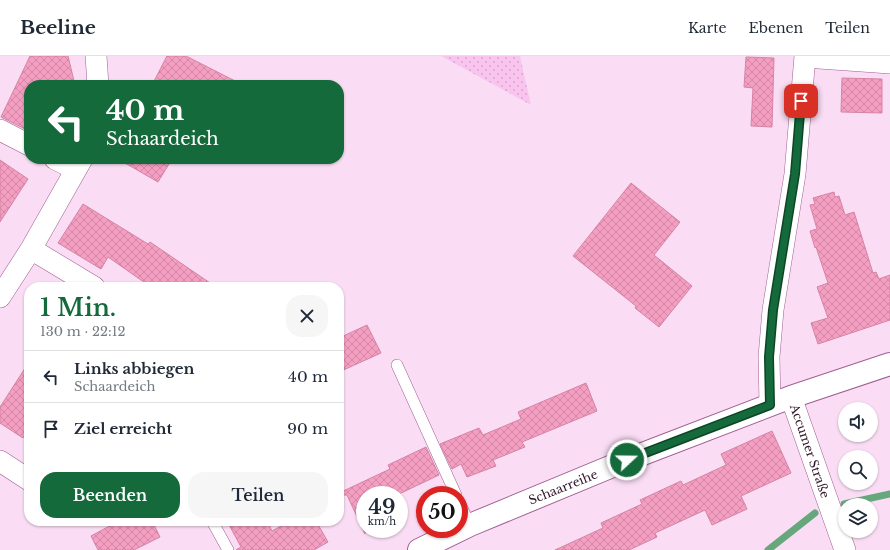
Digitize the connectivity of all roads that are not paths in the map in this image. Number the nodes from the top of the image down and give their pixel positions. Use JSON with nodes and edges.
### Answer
{"nodes":[{"id":1,"x":96,"y":56,"type":"edge"},
{"id":2,"x":805,"y":57,"type":"edge"},
{"id":3,"x":890,"y":63,"type":"edge"},
{"id":4,"x":98,"y":80,"type":"edge"},
{"id":5,"x":0,"y":130,"type":"edge"},
{"id":6,"x":24,"y":143,"type":"edge"},
{"id":7,"x":78,"y":164,"type":"edge"},
{"id":8,"x":31,"y":248,"type":"junction"},
{"id":9,"x":86,"y":282,"type":"edge"},
{"id":10,"x":0,"y":297,"type":"edge"},
{"id":11,"x":890,"y":364,"type":"edge"},
{"id":12,"x":397,"y":365,"type":"dead end"},
{"id":13,"x":791,"y":397,"type":"junction"},
{"id":14,"x":770,"y":405,"type":"junction"},
{"id":15,"x":0,"y":461,"type":"edge"},
{"id":16,"x":24,"y":477,"type":"edge"},
{"id":17,"x":452,"y":486,"type":"edge"},
{"id":18,"x":468,"y":521,"type":"edge"},
{"id":19,"x":470,"y":525,"type":"junction"},
{"id":20,"x":215,"y":526,"type":"edge"},
{"id":21,"x":228,"y":550,"type":"edge"},
{"id":22,"x":419,"y":550,"type":"edge"},
{"id":23,"x":845,"y":550,"type":"edge"}],
"edges":[{"from":1,"to":4,"type":"street"},
{"from":2,"to":3,"type":"street"},
{"from":2,"to":14,"type":"street"},
{"from":5,"to":6,"type":"street"},
{"from":7,"to":8,"type":"street"},
{"from":8,"to":9,"type":"street"},
{"from":8,"to":10,"type":"street"},
{"from":11,"to":13,"type":"main road","name":"Schaarreihe"},
{"from":12,"to":17,"type":"lane"},
{"from":13,"to":14,"type":"main road","name":"Schaarreihe"},
{"from":13,"to":23,"type":"street","name":"Accumer Straße"},
{"from":14,"to":19,"type":"main road","name":"Schaarreihe"},
{"from":15,"to":16,"type":"street"},
{"from":18,"to":19,"type":"lane"},
{"from":19,"to":22,"type":"main road","name":"Schaarreihe"},
{"from":20,"to":21,"type":"lane"}]}
